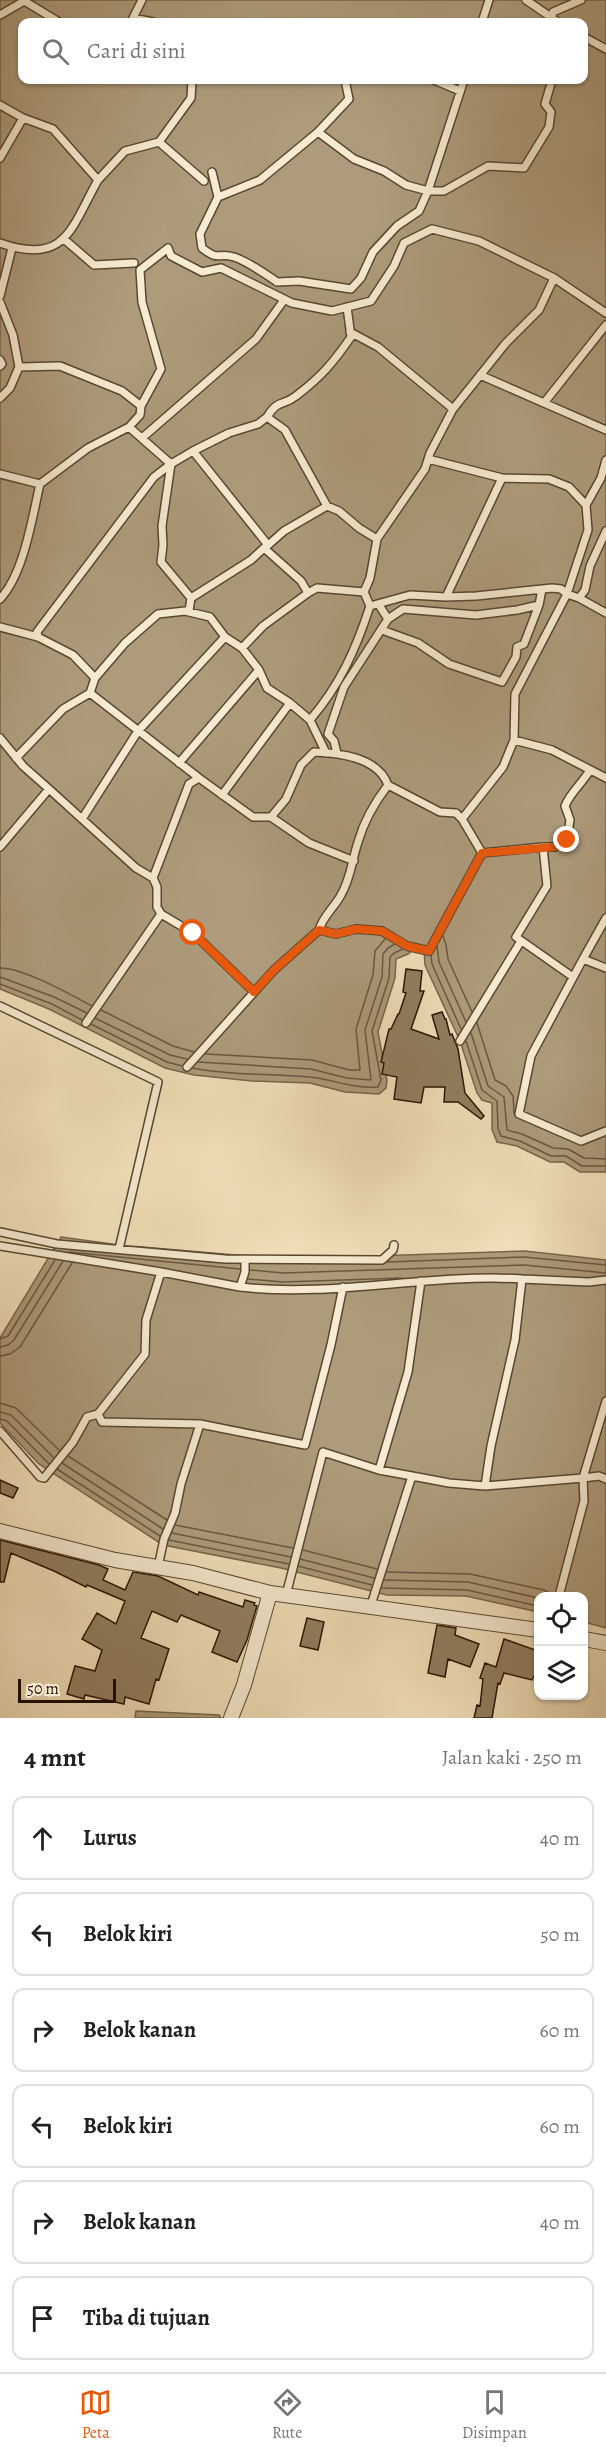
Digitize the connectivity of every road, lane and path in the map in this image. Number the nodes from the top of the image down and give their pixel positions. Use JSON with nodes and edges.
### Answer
{"nodes":[{"id":1,"x":142,"y":0,"type":"edge"},
{"id":2,"x":489,"y":0,"type":"edge"},
{"id":3,"x":526,"y":0,"type":"edge"},
{"id":4,"x":581,"y":0,"type":"edge"},
{"id":5,"x":26,"y":1,"type":"edge"},
{"id":6,"x":0,"y":15,"type":"edge"},
{"id":7,"x":53,"y":18,"type":"edge"},
{"id":8,"x":131,"y":18,"type":"edge"},
{"id":9,"x":483,"y":18,"type":"edge"},
{"id":10,"x":550,"y":18,"type":"edge"},
{"id":11,"x":554,"y":18,"type":"edge"},
{"id":12,"x":0,"y":20,"type":"edge"},
{"id":13,"x":588,"y":39,"type":"edge"},
{"id":14,"x":606,"y":49,"type":"edge"},
{"id":15,"x":192,"y":84,"type":"edge"},
{"id":16,"x":346,"y":84,"type":"edge"},
{"id":17,"x":443,"y":84,"type":"edge"},
{"id":18,"x":463,"y":84,"type":"edge"},
{"id":19,"x":551,"y":84,"type":"edge"},
{"id":20,"x":460,"y":91,"type":"junction"},
{"id":21,"x":0,"y":105,"type":"edge"},
{"id":22,"x":23,"y":118,"type":"junction"},
{"id":23,"x":318,"y":132,"type":"junction"},
{"id":24,"x":159,"y":142,"type":"junction"},
{"id":25,"x":0,"y":158,"type":"edge"},
{"id":26,"x":212,"y":172,"type":"dead end"},
{"id":27,"x":98,"y":180,"type":"junction"},
{"id":28,"x":204,"y":181,"type":"dead end"},
{"id":29,"x":428,"y":191,"type":"junction"},
{"id":30,"x":218,"y":197,"type":"junction"},
{"id":31,"x":65,"y":240,"type":"junction"},
{"id":32,"x":0,"y":243,"type":"edge"},
{"id":33,"x":12,"y":248,"type":"junction"},
{"id":34,"x":134,"y":263,"type":"dead end"},
{"id":35,"x":554,"y":278,"type":"junction"},
{"id":36,"x":0,"y":296,"type":"edge"},
{"id":37,"x":284,"y":300,"type":"junction"},
{"id":38,"x":0,"y":302,"type":"edge"},
{"id":39,"x":346,"y":307,"type":"junction"},
{"id":40,"x":606,"y":313,"type":"edge"},
{"id":41,"x":606,"y":325,"type":"edge"},
{"id":42,"x":350,"y":332,"type":"junction"},
{"id":43,"x":0,"y":360,"type":"edge"},
{"id":44,"x":0,"y":366,"type":"edge"},
{"id":45,"x":19,"y":367,"type":"junction"},
{"id":46,"x":480,"y":375,"type":"junction"},
{"id":47,"x":0,"y":398,"type":"edge"},
{"id":48,"x":544,"y":403,"type":"junction"},
{"id":49,"x":141,"y":406,"type":"junction"},
{"id":50,"x":453,"y":409,"type":"junction"},
{"id":51,"x":267,"y":417,"type":"junction"},
{"id":52,"x":129,"y":427,"type":"junction"},
{"id":53,"x":606,"y":430,"type":"edge"},
{"id":54,"x":141,"y":438,"type":"junction"},
{"id":55,"x":193,"y":451,"type":"junction"},
{"id":56,"x":428,"y":459,"type":"junction"},
{"id":57,"x":606,"y":460,"type":"edge"},
{"id":58,"x":171,"y":464,"type":"junction"},
{"id":59,"x":0,"y":474,"type":"edge"},
{"id":60,"x":502,"y":478,"type":"junction"},
{"id":61,"x":40,"y":484,"type":"junction"},
{"id":62,"x":586,"y":505,"type":"junction"},
{"id":63,"x":327,"y":506,"type":"junction"},
{"id":64,"x":606,"y":531,"type":"edge"},
{"id":65,"x":377,"y":539,"type":"junction"},
{"id":66,"x":266,"y":547,"type":"junction"},
{"id":67,"x":542,"y":589,"type":"junction"},
{"id":68,"x":364,"y":592,"type":"junction"},
{"id":69,"x":308,"y":593,"type":"junction"},
{"id":70,"x":567,"y":594,"type":"junction"},
{"id":71,"x":446,"y":597,"type":"junction"},
{"id":72,"x":191,"y":598,"type":"junction"},
{"id":73,"x":579,"y":598,"type":"junction"},
{"id":74,"x":0,"y":599,"type":"edge"},
{"id":75,"x":379,"y":604,"type":"junction"},
{"id":76,"x":539,"y":605,"type":"junction"},
{"id":77,"x":370,"y":606,"type":"junction"},
{"id":78,"x":189,"y":611,"type":"junction"},
{"id":79,"x":606,"y":613,"type":"edge"},
{"id":80,"x":388,"y":619,"type":"junction"},
{"id":81,"x":0,"y":627,"type":"edge"},
{"id":82,"x":382,"y":630,"type":"junction"},
{"id":83,"x":38,"y":637,"type":"junction"},
{"id":84,"x":225,"y":637,"type":"junction"},
{"id":85,"x":242,"y":648,"type":"junction"},
{"id":86,"x":259,"y":670,"type":"junction"},
{"id":87,"x":95,"y":678,"type":"junction"},
{"id":88,"x":90,"y":693,"type":"junction"},
{"id":89,"x":290,"y":703,"type":"junction"},
{"id":90,"x":310,"y":720,"type":"junction"},
{"id":91,"x":138,"y":731,"type":"junction"},
{"id":92,"x":0,"y":738,"type":"edge"},
{"id":93,"x":514,"y":740,"type":"junction"},
{"id":94,"x":326,"y":753,"type":"junction"},
{"id":95,"x":337,"y":753,"type":"junction"},
{"id":96,"x":16,"y":758,"type":"junction"},
{"id":97,"x":179,"y":763,"type":"junction"},
{"id":98,"x":590,"y":770,"type":"junction"},
{"id":99,"x":199,"y":778,"type":"junction"},
{"id":100,"x":606,"y":778,"type":"edge"},
{"id":101,"x":388,"y":784,"type":"junction"},
{"id":102,"x":49,"y":789,"type":"junction"},
{"id":103,"x":222,"y":795,"type":"junction"},
{"id":104,"x":272,"y":817,"type":"junction"},
{"id":105,"x":82,"y":819,"type":"junction"},
{"id":106,"x":462,"y":819,"type":"junction"},
{"id":107,"x":0,"y":847,"type":"edge"},
{"id":108,"x":543,"y":847,"type":"junction"},
{"id":109,"x":482,"y":853,"type":"junction"},
{"id":110,"x":354,"y":861,"type":"junction"},
{"id":111,"x":153,"y":878,"type":"junction"},
{"id":112,"x":161,"y":914,"type":"junction"},
{"id":113,"x":606,"y":918,"type":"edge"},
{"id":114,"x":319,"y":930,"type":"junction"},
{"id":115,"x":521,"y":941,"type":"junction"},
{"id":116,"x":583,"y":959,"type":"junction"},
{"id":117,"x":606,"y":970,"type":"edge"},
{"id":118,"x":573,"y":978,"type":"junction"},
{"id":119,"x":254,"y":992,"type":"junction"},
{"id":120,"x":0,"y":1006,"type":"edge"},
{"id":121,"x":86,"y":1023,"type":"dead end"},
{"id":122,"x":460,"y":1041,"type":"dead end"},
{"id":123,"x":187,"y":1067,"type":"dead end"},
{"id":124,"x":606,"y":1131,"type":"edge"},
{"id":125,"x":0,"y":1232,"type":"edge"},
{"id":126,"x":394,"y":1245,"type":"dead end"},
{"id":127,"x":0,"y":1246,"type":"edge"},
{"id":128,"x":119,"y":1250,"type":"junction"},
{"id":129,"x":245,"y":1259,"type":"junction"},
{"id":130,"x":161,"y":1272,"type":"junction"},
{"id":131,"x":522,"y":1279,"type":"junction"},
{"id":132,"x":606,"y":1280,"type":"edge"},
{"id":133,"x":421,"y":1281,"type":"junction"},
{"id":134,"x":240,"y":1287,"type":"junction"},
{"id":135,"x":343,"y":1287,"type":"junction"},
{"id":136,"x":606,"y":1401,"type":"edge"},
{"id":137,"x":98,"y":1414,"type":"junction"},
{"id":138,"x":200,"y":1424,"type":"junction"},
{"id":139,"x":0,"y":1431,"type":"edge"},
{"id":140,"x":379,"y":1470,"type":"junction"},
{"id":141,"x":412,"y":1476,"type":"junction"},
{"id":142,"x":583,"y":1478,"type":"junction"},
{"id":143,"x":606,"y":1479,"type":"edge"},
{"id":144,"x":485,"y":1486,"type":"junction"},
{"id":145,"x":0,"y":1531,"type":"edge"},
{"id":146,"x":158,"y":1567,"type":"junction"},
{"id":147,"x":560,"y":1592,"type":"edge"},
{"id":148,"x":270,"y":1593,"type":"junction"},
{"id":149,"x":286,"y":1595,"type":"junction"},
{"id":150,"x":370,"y":1608,"type":"junction"},
{"id":151,"x":534,"y":1629,"type":"edge"},
{"id":152,"x":588,"y":1640,"type":"edge"},
{"id":153,"x":606,"y":1643,"type":"edge"},
{"id":154,"x":231,"y":1718,"type":"edge"}],
"edges":[{"from":1,"to":8,"type":"lane"},
{"from":2,"to":9,"type":"lane"},
{"from":3,"to":10,"type":"lane"},
{"from":4,"to":11,"type":"lane"},
{"from":5,"to":6,"type":"lane"},
{"from":5,"to":7,"type":"lane"},
{"from":6,"to":12,"type":"lane"},
{"from":13,"to":14,"type":"lane"},
{"from":15,"to":24,"type":"lane"},
{"from":16,"to":23,"type":"lane"},
{"from":17,"to":20,"type":"lane"},
{"from":18,"to":20,"type":"lane"},
{"from":19,"to":29,"type":"lane"},
{"from":20,"to":29,"type":"lane"},
{"from":21,"to":22,"type":"lane"},
{"from":22,"to":25,"type":"lane"},
{"from":22,"to":27,"type":"lane"},
{"from":23,"to":29,"type":"lane"},
{"from":23,"to":30,"type":"lane"},
{"from":24,"to":27,"type":"lane"},
{"from":24,"to":28,"type":"lane"},
{"from":26,"to":30,"type":"lane"},
{"from":27,"to":31,"type":"lane"},
{"from":29,"to":30,"type":"lane"},
{"from":31,"to":33,"type":"lane"},
{"from":31,"to":34,"type":"lane"},
{"from":32,"to":33,"type":"lane"},
{"from":33,"to":36,"type":"lane"},
{"from":35,"to":39,"type":"lane"},
{"from":35,"to":40,"type":"lane"},
{"from":35,"to":46,"type":"lane"},
{"from":37,"to":39,"type":"lane"},
{"from":37,"to":49,"type":"lane"},
{"from":37,"to":54,"type":"lane"},
{"from":38,"to":45,"type":"lane"},
{"from":39,"to":42,"type":"lane"},
{"from":41,"to":48,"type":"lane"},
{"from":42,"to":50,"type":"lane"},
{"from":42,"to":51,"type":"lane"},
{"from":43,"to":44,"type":"lane"},
{"from":45,"to":47,"type":"lane"},
{"from":45,"to":49,"type":"lane"},
{"from":46,"to":48,"type":"lane"},
{"from":46,"to":50,"type":"lane"},
{"from":48,"to":53,"type":"lane"},
{"from":49,"to":52,"type":"lane"},
{"from":50,"to":56,"type":"lane"},
{"from":51,"to":55,"type":"lane"},
{"from":51,"to":63,"type":"lane"},
{"from":52,"to":54,"type":"lane"},
{"from":52,"to":61,"type":"lane"},
{"from":54,"to":58,"type":"lane"},
{"from":55,"to":58,"type":"lane"},
{"from":55,"to":66,"type":"lane"},
{"from":56,"to":60,"type":"lane"},
{"from":56,"to":65,"type":"lane"},
{"from":57,"to":62,"type":"lane"},
{"from":58,"to":72,"type":"lane"},
{"from":58,"to":83,"type":"lane"},
{"from":59,"to":61,"type":"lane"},
{"from":60,"to":62,"type":"lane"},
{"from":60,"to":71,"type":"lane"},
{"from":61,"to":74,"type":"lane"},
{"from":62,"to":70,"type":"lane"},
{"from":63,"to":65,"type":"lane"},
{"from":63,"to":66,"type":"lane"},
{"from":64,"to":73,"type":"lane"},
{"from":65,"to":68,"type":"lane"},
{"from":66,"to":69,"type":"lane"},
{"from":66,"to":72,"type":"lane"},
{"from":67,"to":70,"type":"lane"},
{"from":67,"to":71,"type":"lane"},
{"from":67,"to":76,"type":"lane"},
{"from":68,"to":69,"type":"lane"},
{"from":68,"to":77,"type":"lane"},
{"from":69,"to":85,"type":"lane"},
{"from":70,"to":73,"type":"lane"},
{"from":70,"to":93,"type":"lane"},
{"from":71,"to":75,"type":"lane"},
{"from":72,"to":78,"type":"lane"},
{"from":73,"to":79,"type":"lane"},
{"from":75,"to":77,"type":"lane"},
{"from":75,"to":80,"type":"lane"},
{"from":76,"to":80,"type":"lane"},
{"from":76,"to":82,"type":"lane"},
{"from":77,"to":90,"type":"lane"},
{"from":78,"to":84,"type":"lane"},
{"from":78,"to":87,"type":"lane"},
{"from":80,"to":82,"type":"lane"},
{"from":81,"to":83,"type":"lane"},
{"from":82,"to":95,"type":"lane"},
{"from":83,"to":87,"type":"lane"},
{"from":84,"to":85,"type":"lane"},
{"from":84,"to":91,"type":"lane"},
{"from":85,"to":86,"type":"lane"},
{"from":86,"to":89,"type":"lane"},
{"from":86,"to":97,"type":"lane"},
{"from":87,"to":88,"type":"lane"},
{"from":88,"to":91,"type":"lane"},
{"from":88,"to":96,"type":"lane"},
{"from":89,"to":90,"type":"lane"},
{"from":89,"to":103,"type":"lane"},
{"from":90,"to":94,"type":"lane"},
{"from":91,"to":97,"type":"lane"},
{"from":91,"to":105,"type":"lane"},
{"from":92,"to":96,"type":"lane"},
{"from":93,"to":98,"type":"lane"},
{"from":93,"to":106,"type":"lane"},
{"from":94,"to":95,"type":"lane"},
{"from":94,"to":104,"type":"lane"},
{"from":95,"to":101,"type":"lane"},
{"from":96,"to":102,"type":"lane"},
{"from":97,"to":99,"type":"lane"},
{"from":98,"to":100,"type":"lane"},
{"from":98,"to":108,"type":"lane"},
{"from":99,"to":103,"type":"lane"},
{"from":99,"to":111,"type":"lane"},
{"from":101,"to":106,"type":"lane"},
{"from":101,"to":110,"type":"lane"},
{"from":102,"to":105,"type":"lane"},
{"from":102,"to":107,"type":"lane"},
{"from":103,"to":104,"type":"lane"},
{"from":104,"to":110,"type":"lane"},
{"from":105,"to":111,"type":"lane"},
{"from":106,"to":109,"type":"lane"},
{"from":108,"to":109,"type":"lane"},
{"from":108,"to":115,"type":"lane"},
{"from":109,"to":114,"type":"lane"},
{"from":110,"to":114,"type":"lane"},
{"from":111,"to":112,"type":"lane"},
{"from":112,"to":119,"type":"lane"},
{"from":112,"to":121,"type":"lane"},
{"from":113,"to":116,"type":"lane"},
{"from":114,"to":119,"type":"lane"},
{"from":115,"to":118,"type":"lane"},
{"from":115,"to":122,"type":"lane"},
{"from":116,"to":117,"type":"lane"},
{"from":116,"to":118,"type":"lane"},
{"from":118,"to":124,"type":"lane"},
{"from":119,"to":123,"type":"lane"},
{"from":120,"to":128,"type":"lane"},
{"from":125,"to":128,"type":"lane"},
{"from":126,"to":129,"type":"lane"},
{"from":127,"to":130,"type":"lane"},
{"from":128,"to":129,"type":"lane"},
{"from":129,"to":134,"type":"lane"},
{"from":130,"to":134,"type":"lane"},
{"from":130,"to":137,"type":"lane"},
{"from":131,"to":132,"type":"lane"},
{"from":131,"to":133,"type":"lane"},
{"from":131,"to":144,"type":"lane"},
{"from":133,"to":135,"type":"lane"},
{"from":133,"to":140,"type":"lane"},
{"from":134,"to":135,"type":"lane"},
{"from":135,"to":138,"type":"lane"},
{"from":136,"to":142,"type":"lane"},
{"from":137,"to":138,"type":"lane"},
{"from":137,"to":139,"type":"lane"},
{"from":138,"to":146,"type":"lane"},
{"from":140,"to":141,"type":"lane"},
{"from":140,"to":149,"type":"lane"},
{"from":141,"to":144,"type":"lane"},
{"from":141,"to":150,"type":"lane"},
{"from":142,"to":143,"type":"lane"},
{"from":142,"to":144,"type":"lane"},
{"from":142,"to":147,"type":"lane"},
{"from":145,"to":146,"type":"street"},
{"from":146,"to":148,"type":"street"},
{"from":148,"to":149,"type":"street"},
{"from":148,"to":154,"type":"street"},
{"from":149,"to":150,"type":"street"},
{"from":150,"to":151,"type":"street"},
{"from":152,"to":153,"type":"street"}]}
